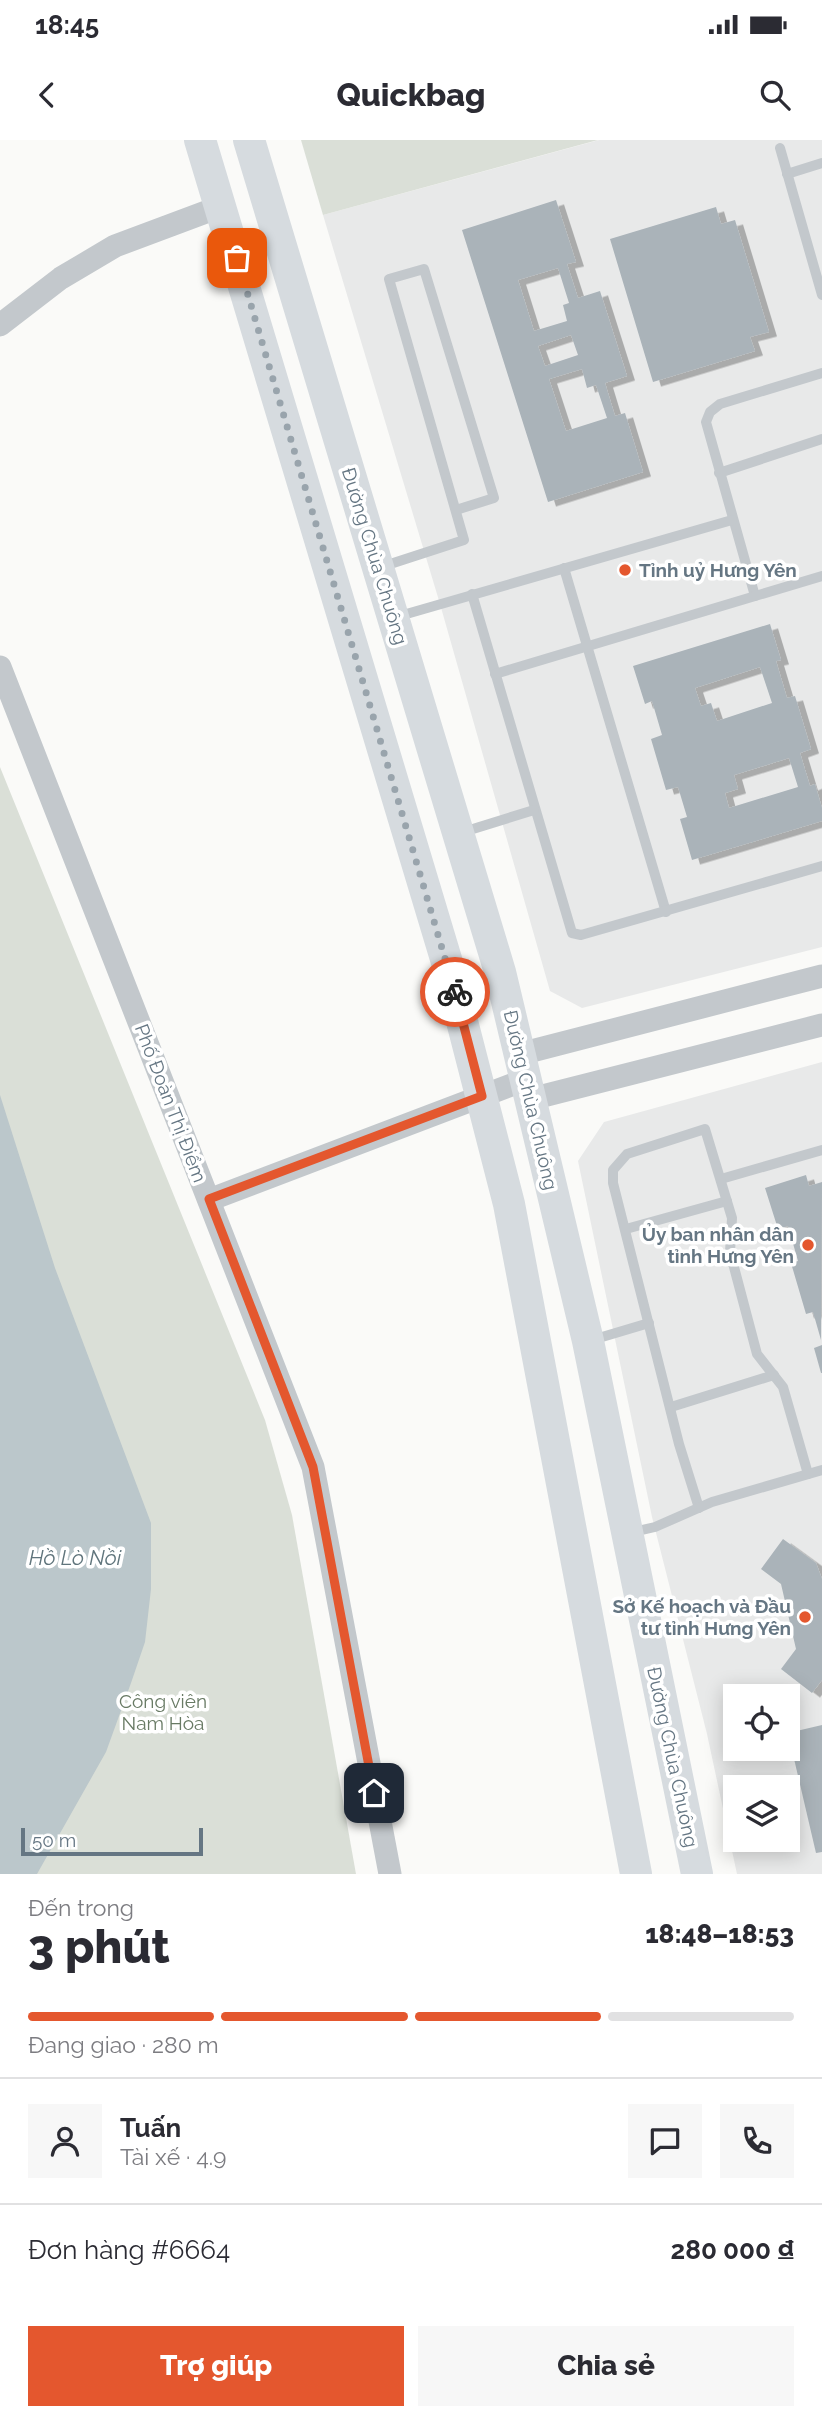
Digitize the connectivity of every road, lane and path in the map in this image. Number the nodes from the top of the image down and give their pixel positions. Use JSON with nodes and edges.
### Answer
{"nodes":[{"id":1,"x":201,"y":140,"type":"edge"},
{"id":2,"x":249,"y":140,"type":"edge"},
{"id":3,"x":780,"y":148,"type":"dead end"},
{"id":4,"x":822,"y":163,"type":"edge"},
{"id":5,"x":787,"y":174,"type":"junction"},
{"id":6,"x":222,"y":206,"type":"junction"},
{"id":7,"x":822,"y":295,"type":"edge"},
{"id":8,"x":0,"y":325,"type":"edge"},
{"id":9,"x":822,"y":373,"type":"edge"},
{"id":10,"x":822,"y":439,"type":"edge"},
{"id":11,"x":719,"y":473,"type":"junction"},
{"id":12,"x":456,"y":510,"type":"junction"},
{"id":13,"x":732,"y":520,"type":"junction"},
{"id":14,"x":378,"y":567,"type":"junction"},
{"id":15,"x":564,"y":568,"type":"junction"},
{"id":16,"x":822,"y":576,"type":"edge"},
{"id":17,"x":472,"y":594,"type":"junction"},
{"id":18,"x":755,"y":596,"type":"junction"},
{"id":19,"x":394,"y":617,"type":"junction"},
{"id":20,"x":587,"y":647,"type":"junction"},
{"id":21,"x":0,"y":667,"type":"edge"},
{"id":22,"x":495,"y":674,"type":"junction"},
{"id":23,"x":413,"y":681,"type":"junction"},
{"id":24,"x":368,"y":695,"type":"junction"},
{"id":25,"x":534,"y":810,"type":"junction"},
{"id":26,"x":459,"y":834,"type":"junction"},
{"id":27,"x":822,"y":866,"type":"edge"},
{"id":28,"x":666,"y":912,"type":"junction"},
{"id":29,"x":822,"y":976,"type":"edge"},
{"id":30,"x":822,"y":1025,"type":"edge"},
{"id":31,"x":526,"y":1077,"type":"junction"},
{"id":32,"x":482,"y":1096,"type":"junction"},
{"id":33,"x":822,"y":1150,"type":"edge"},
{"id":34,"x":721,"y":1179,"type":"junction"},
{"id":35,"x":209,"y":1199,"type":"junction"},
{"id":36,"x":727,"y":1201,"type":"junction"},
{"id":37,"x":626,"y":1229,"type":"junction"},
{"id":38,"x":649,"y":1323,"type":"junction"},
{"id":39,"x":588,"y":1341,"type":"junction"},
{"id":40,"x":774,"y":1376,"type":"junction"},
{"id":41,"x":671,"y":1407,"type":"junction"},
{"id":42,"x":822,"y":1470,"type":"edge"},
{"id":43,"x":808,"y":1474,"type":"junction"},
{"id":44,"x":617,"y":1485,"type":"junction"},
{"id":45,"x":566,"y":1498,"type":"junction"},
{"id":46,"x":699,"y":1508,"type":"junction"},
{"id":47,"x":627,"y":1533,"type":"junction"},
{"id":48,"x":390,"y":1874,"type":"edge"},
{"id":49,"x":636,"y":1874,"type":"edge"},
{"id":50,"x":697,"y":1874,"type":"edge"}],
"edges":[{"from":1,"to":6,"type":"main road"},
{"from":2,"to":14,"type":"main road","name":"Đường Chùa Chuông"},
{"from":3,"to":5,"type":"lane"},
{"from":4,"to":5,"type":"lane"},
{"from":5,"to":7,"type":"lane"},
{"from":6,"to":8,"type":"street"},
{"from":6,"to":24,"type":"main road"},
{"from":9,"to":11,"type":"lane"},
{"from":10,"to":11,"type":"lane"},
{"from":11,"to":13,"type":"lane"},
{"from":12,"to":12,"type":"lane"},
{"from":12,"to":14,"type":"lane"},
{"from":13,"to":15,"type":"lane"},
{"from":13,"to":18,"type":"lane"},
{"from":14,"to":19,"type":"main road","name":"Đường Chùa Chuông"},
{"from":15,"to":17,"type":"lane"},
{"from":15,"to":20,"type":"lane"},
{"from":16,"to":18,"type":"lane"},
{"from":17,"to":19,"type":"lane"},
{"from":17,"to":22,"type":"lane"},
{"from":18,"to":20,"type":"lane"},
{"from":19,"to":23,"type":"main road","name":"Đường Chùa Chuông"},
{"from":20,"to":22,"type":"lane"},
{"from":20,"to":28,"type":"lane"},
{"from":21,"to":35,"type":"street","name":"Phố Đoàn Thị Điểm"},
{"from":22,"to":25,"type":"lane"},
{"from":23,"to":24,"type":"main road"},
{"from":23,"to":26,"type":"main road","name":"Đường Chùa Chuông"},
{"from":24,"to":32,"type":"main road"},
{"from":25,"to":26,"type":"lane"},
{"from":25,"to":28,"type":"lane"},
{"from":26,"to":31,"type":"main road","name":"Đường Chùa Chuông"},
{"from":27,"to":28,"type":"lane"},
{"from":29,"to":31,"type":"street"},
{"from":30,"to":31,"type":"street"},
{"from":31,"to":32,"type":"street"},
{"from":31,"to":39,"type":"main road","name":"Đường Chùa Chuông"},
{"from":32,"to":35,"type":"street"},
{"from":32,"to":45,"type":"main road"},
{"from":33,"to":34,"type":"lane"},
{"from":34,"to":36,"type":"lane"},
{"from":34,"to":37,"type":"lane"},
{"from":35,"to":48,"type":"street","name":"Phố Đoàn Thị Điểm"},
{"from":36,"to":37,"type":"lane"},
{"from":36,"to":40,"type":"lane"},
{"from":37,"to":38,"type":"lane"},
{"from":38,"to":39,"type":"lane"},
{"from":38,"to":41,"type":"lane"},
{"from":39,"to":44,"type":"main road","name":"Đường Chùa Chuông"},
{"from":40,"to":41,"type":"lane"},
{"from":40,"to":43,"type":"lane"},
{"from":41,"to":46,"type":"lane"},
{"from":42,"to":43,"type":"lane"},
{"from":43,"to":46,"type":"lane"},
{"from":44,"to":45,"type":"main road"},
{"from":44,"to":47,"type":"main road","name":"Đường Chùa Chuông"},
{"from":45,"to":49,"type":"main road"},
{"from":46,"to":47,"type":"lane"},
{"from":47,"to":50,"type":"main road","name":"Đường Chùa Chuông"}]}
